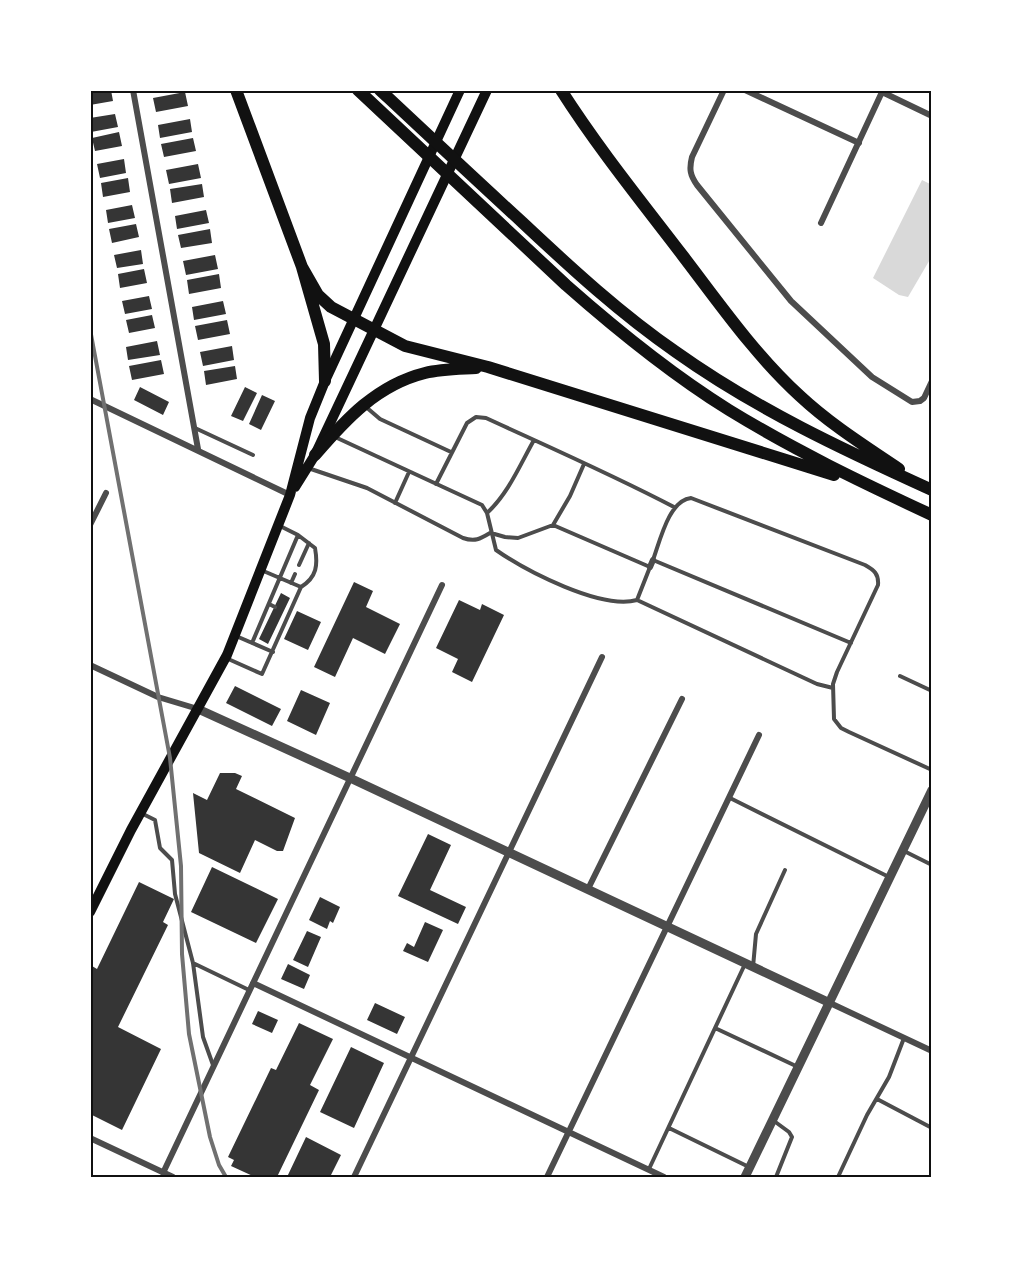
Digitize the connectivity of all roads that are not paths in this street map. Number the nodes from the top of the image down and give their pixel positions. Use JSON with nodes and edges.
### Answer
{"nodes":[{"id":1,"x":133,"y":90,"type":"edge"},
{"id":2,"x":236,"y":90,"type":"edge"},
{"id":3,"x":358,"y":90,"type":"edge"},
{"id":4,"x":380,"y":90,"type":"edge"},
{"id":5,"x":460,"y":90,"type":"edge"},
{"id":6,"x":487,"y":90,"type":"edge"},
{"id":7,"x":551,"y":90,"type":"edge"},
{"id":8,"x":561,"y":90,"type":"edge"},
{"id":9,"x":724,"y":90,"type":"edge"},
{"id":10,"x":745,"y":90,"type":"edge"},
{"id":11,"x":932,"y":116,"type":"edge"},
{"id":12,"x":589,"y":133,"type":"junction"},
{"id":13,"x":859,"y":143,"type":"junction"},
{"id":14,"x":821,"y":223,"type":"dead end"},
{"id":15,"x":302,"y":267,"type":"junction"},
{"id":16,"x":355,"y":319,"type":"junction"},
{"id":17,"x":374,"y":330,"type":"junction"},
{"id":18,"x":488,"y":368,"type":"junction"},
{"id":19,"x":325,"y":381,"type":"junction"},
{"id":20,"x":932,"y":381,"type":"edge"},
{"id":21,"x":90,"y":399,"type":"edge"},
{"id":22,"x":363,"y":404,"type":"junction"},
{"id":23,"x":194,"y":428,"type":"junction"},
{"id":24,"x":328,"y":435,"type":"junction"},
{"id":25,"x":534,"y":440,"type":"junction"},
{"id":26,"x":198,"y":449,"type":"junction"},
{"id":27,"x":451,"y":452,"type":"junction"},
{"id":28,"x":253,"y":455,"type":"dead end"},
{"id":29,"x":315,"y":455,"type":"joint"},
{"id":30,"x":584,"y":464,"type":"junction"},
{"id":31,"x":307,"y":468,"type":"junction"},
{"id":32,"x":409,"y":472,"type":"junction"},
{"id":33,"x":436,"y":484,"type":"junction"},
{"id":34,"x":870,"y":486,"type":"junction"},
{"id":35,"x":928,"y":489,"type":"edge"},
{"id":36,"x":106,"y":493,"type":"dead end"},
{"id":37,"x":290,"y":495,"type":"junction"},
{"id":38,"x":394,"y":503,"type":"junction"},
{"id":39,"x":674,"y":507,"type":"junction"},
{"id":40,"x":487,"y":513,"type":"junction"},
{"id":41,"x":932,"y":515,"type":"edge"},
{"id":42,"x":90,"y":525,"type":"edge"},
{"id":43,"x":278,"y":525,"type":"junction"},
{"id":44,"x":553,"y":525,"type":"junction"},
{"id":45,"x":490,"y":532,"type":"junction"},
{"id":46,"x":298,"y":535,"type":"junction"},
{"id":47,"x":309,"y":543,"type":"junction"},
{"id":48,"x":653,"y":560,"type":"junction"},
{"id":49,"x":299,"y":565,"type":"dead end"},
{"id":50,"x":650,"y":567,"type":"junction"},
{"id":51,"x":261,"y":570,"type":"junction"},
{"id":52,"x":295,"y":574,"type":"dead end"},
{"id":53,"x":280,"y":578,"type":"junction"},
{"id":54,"x":291,"y":582,"type":"junction"},
{"id":55,"x":442,"y":585,"type":"dead end"},
{"id":56,"x":301,"y":587,"type":"junction"},
{"id":57,"x":637,"y":600,"type":"junction"},
{"id":58,"x":269,"y":604,"type":"junction"},
{"id":59,"x":275,"y":607,"type":"dead end"},
{"id":60,"x":284,"y":611,"type":"dead end"},
{"id":61,"x":289,"y":613,"type":"junction"},
{"id":62,"x":264,"y":616,"type":"junction"},
{"id":63,"x":269,"y":618,"type":"dead end"},
{"id":64,"x":279,"y":622,"type":"dead end"},
{"id":65,"x":284,"y":624,"type":"junction"},
{"id":66,"x":273,"y":633,"type":"dead end"},
{"id":67,"x":235,"y":635,"type":"junction"},
{"id":68,"x":279,"y":635,"type":"junction"},
{"id":69,"x":252,"y":643,"type":"junction"},
{"id":70,"x":851,"y":643,"type":"junction"},
{"id":71,"x":273,"y":652,"type":"junction"},
{"id":72,"x":602,"y":657,"type":"dead end"},
{"id":73,"x":225,"y":658,"type":"junction"},
{"id":74,"x":90,"y":665,"type":"edge"},
{"id":75,"x":900,"y":676,"type":"dead end"},
{"id":76,"x":833,"y":688,"type":"junction"},
{"id":77,"x":932,"y":691,"type":"edge"},
{"id":78,"x":682,"y":699,"type":"dead end"},
{"id":79,"x":198,"y":709,"type":"junction"},
{"id":80,"x":759,"y":735,"type":"dead end"},
{"id":81,"x":932,"y":770,"type":"edge"},
{"id":82,"x":350,"y":778,"type":"junction"},
{"id":83,"x":932,"y":790,"type":"edge"},
{"id":84,"x":729,"y":797,"type":"junction"},
{"id":85,"x":140,"y":813,"type":"junction"},
{"id":86,"x":903,"y":851,"type":"junction"},
{"id":87,"x":510,"y":853,"type":"junction"},
{"id":88,"x":932,"y":865,"type":"edge"},
{"id":89,"x":785,"y":870,"type":"dead end"},
{"id":90,"x":890,"y":878,"type":"junction"},
{"id":91,"x":588,"y":889,"type":"junction"},
{"id":92,"x":90,"y":912,"type":"edge"},
{"id":93,"x":668,"y":927,"type":"junction"},
{"id":94,"x":193,"y":963,"type":"junction"},
{"id":95,"x":749,"y":966,"type":"junction"},
{"id":96,"x":253,"y":983,"type":"junction"},
{"id":97,"x":249,"y":990,"type":"junction"},
{"id":98,"x":830,"y":1004,"type":"junction"},
{"id":99,"x":715,"y":1028,"type":"junction"},
{"id":100,"x":904,"y":1038,"type":"junction"},
{"id":101,"x":932,"y":1050,"type":"edge"},
{"id":102,"x":412,"y":1057,"type":"junction"},
{"id":103,"x":214,"y":1066,"type":"junction"},
{"id":104,"x":799,"y":1067,"type":"junction"},
{"id":105,"x":877,"y":1099,"type":"junction"},
{"id":106,"x":773,"y":1120,"type":"junction"},
{"id":107,"x":669,"y":1128,"type":"junction"},
{"id":108,"x":932,"y":1128,"type":"edge"},
{"id":109,"x":569,"y":1131,"type":"junction"},
{"id":110,"x":90,"y":1138,"type":"edge"},
{"id":111,"x":750,"y":1167,"type":"junction"},
{"id":112,"x":649,"y":1169,"type":"junction"},
{"id":113,"x":163,"y":1173,"type":"junction"},
{"id":114,"x":172,"y":1177,"type":"edge"},
{"id":115,"x":354,"y":1177,"type":"edge"},
{"id":116,"x":547,"y":1177,"type":"edge"},
{"id":117,"x":664,"y":1177,"type":"edge"},
{"id":118,"x":745,"y":1177,"type":"edge"},
{"id":119,"x":776,"y":1177,"type":"edge"},
{"id":120,"x":838,"y":1177,"type":"edge"}],
"edges":[{"from":1,"to":23,"type":"street"},
{"from":2,"to":15,"type":"highway"},
{"from":3,"to":34,"type":"highway"},
{"from":4,"to":35,"type":"highway"},
{"from":5,"to":16,"type":"main road"},
{"from":6,"to":17,"type":"main road"},
{"from":7,"to":12,"type":"highway"},
{"from":8,"to":12,"type":"highway"},
{"from":9,"to":20,"type":"street"},
{"from":10,"to":13,"type":"street"},
{"from":11,"to":13,"type":"street"},
{"from":12,"to":35,"type":"highway"},
{"from":13,"to":14,"type":"street"},
{"from":15,"to":16,"type":"highway"},
{"from":15,"to":19,"type":"highway"},
{"from":16,"to":17,"type":"highway"},
{"from":16,"to":19,"type":"main road"},
{"from":17,"to":18,"type":"highway"},
{"from":17,"to":24,"type":"main road"},
{"from":18,"to":22,"type":"highway"},
{"from":18,"to":34,"type":"highway"},
{"from":19,"to":37,"type":"main road"},
{"from":21,"to":26,"type":"street"},
{"from":22,"to":24,"type":"highway"},
{"from":22,"to":27,"type":"lane"},
{"from":23,"to":26,"type":"street"},
{"from":23,"to":28,"type":"lane"},
{"from":24,"to":29,"type":"highway"},
{"from":24,"to":32,"type":"lane"},
{"from":25,"to":27,"type":"lane"},
{"from":25,"to":30,"type":"lane"},
{"from":25,"to":40,"type":"lane"},
{"from":26,"to":37,"type":"street"},
{"from":27,"to":33,"type":"lane"},
{"from":29,"to":31,"type":"main road"},
{"from":30,"to":39,"type":"lane"},
{"from":30,"to":44,"type":"lane"},
{"from":31,"to":37,"type":"main road"},
{"from":31,"to":38,"type":"lane"},
{"from":32,"to":33,"type":"lane"},
{"from":32,"to":38,"type":"lane"},
{"from":33,"to":40,"type":"lane"},
{"from":34,"to":41,"type":"highway"},
{"from":36,"to":42,"type":"street"},
{"from":37,"to":43,"type":"main road"},
{"from":38,"to":45,"type":"lane"},
{"from":39,"to":48,"type":"lane"},
{"from":39,"to":70,"type":"lane"},
{"from":40,"to":45,"type":"lane"},
{"from":43,"to":46,"type":"lane"},
{"from":43,"to":51,"type":"main road"},
{"from":44,"to":45,"type":"lane"},
{"from":44,"to":50,"type":"lane"},
{"from":45,"to":57,"type":"lane"},
{"from":46,"to":47,"type":"lane"},
{"from":46,"to":53,"type":"lane"},
{"from":47,"to":49,"type":"lane"},
{"from":47,"to":56,"type":"lane"},
{"from":48,"to":50,"type":"street"},
{"from":48,"to":70,"type":"lane"},
{"from":50,"to":57,"type":"lane"},
{"from":51,"to":53,"type":"lane"},
{"from":51,"to":67,"type":"main road"},
{"from":52,"to":54,"type":"lane"},
{"from":53,"to":54,"type":"lane"},
{"from":53,"to":58,"type":"lane"},
{"from":54,"to":56,"type":"lane"},
{"from":55,"to":82,"type":"street"},
{"from":56,"to":61,"type":"lane"},
{"from":57,"to":76,"type":"lane"},
{"from":58,"to":59,"type":"lane"},
{"from":58,"to":62,"type":"lane"},
{"from":60,"to":61,"type":"lane"},
{"from":61,"to":65,"type":"lane"},
{"from":62,"to":63,"type":"lane"},
{"from":62,"to":69,"type":"lane"},
{"from":64,"to":65,"type":"lane"},
{"from":65,"to":68,"type":"lane"},
{"from":66,"to":68,"type":"lane"},
{"from":67,"to":69,"type":"lane"},
{"from":67,"to":73,"type":"main road"},
{"from":68,"to":71,"type":"lane"},
{"from":69,"to":71,"type":"lane"},
{"from":70,"to":76,"type":"lane"},
{"from":71,"to":73,"type":"lane"},
{"from":72,"to":87,"type":"street"},
{"from":73,"to":79,"type":"main road"},
{"from":74,"to":79,"type":"street"},
{"from":75,"to":77,"type":"lane"},
{"from":76,"to":81,"type":"lane"},
{"from":78,"to":91,"type":"street"},
{"from":79,"to":82,"type":"street"},
{"from":79,"to":85,"type":"main road"},
{"from":80,"to":84,"type":"street"},
{"from":82,"to":87,"type":"street"},
{"from":82,"to":96,"type":"street"},
{"from":83,"to":86,"type":"street"},
{"from":84,"to":90,"type":"lane"},
{"from":84,"to":93,"type":"street"},
{"from":85,"to":92,"type":"main road"},
{"from":85,"to":94,"type":"lane"},
{"from":86,"to":88,"type":"lane"},
{"from":86,"to":90,"type":"street"},
{"from":87,"to":91,"type":"street"},
{"from":87,"to":102,"type":"street"},
{"from":89,"to":95,"type":"lane"},
{"from":90,"to":98,"type":"street"},
{"from":91,"to":93,"type":"street"},
{"from":93,"to":95,"type":"street"},
{"from":93,"to":109,"type":"street"},
{"from":94,"to":97,"type":"lane"},
{"from":94,"to":103,"type":"lane"},
{"from":95,"to":98,"type":"street"},
{"from":95,"to":99,"type":"lane"},
{"from":96,"to":97,"type":"street"},
{"from":96,"to":102,"type":"street"},
{"from":97,"to":103,"type":"street"},
{"from":98,"to":100,"type":"street"},
{"from":98,"to":104,"type":"street"},
{"from":99,"to":104,"type":"lane"},
{"from":99,"to":107,"type":"lane"},
{"from":100,"to":101,"type":"street"},
{"from":100,"to":105,"type":"lane"},
{"from":102,"to":109,"type":"street"},
{"from":102,"to":115,"type":"street"},
{"from":103,"to":113,"type":"street"},
{"from":104,"to":106,"type":"street"},
{"from":105,"to":108,"type":"lane"},
{"from":105,"to":120,"type":"lane"},
{"from":106,"to":111,"type":"street"},
{"from":106,"to":119,"type":"lane"},
{"from":107,"to":111,"type":"lane"},
{"from":107,"to":112,"type":"lane"},
{"from":109,"to":112,"type":"street"},
{"from":109,"to":116,"type":"street"},
{"from":110,"to":113,"type":"street"},
{"from":111,"to":118,"type":"street"},
{"from":112,"to":117,"type":"street"},
{"from":113,"to":114,"type":"street"}]}
